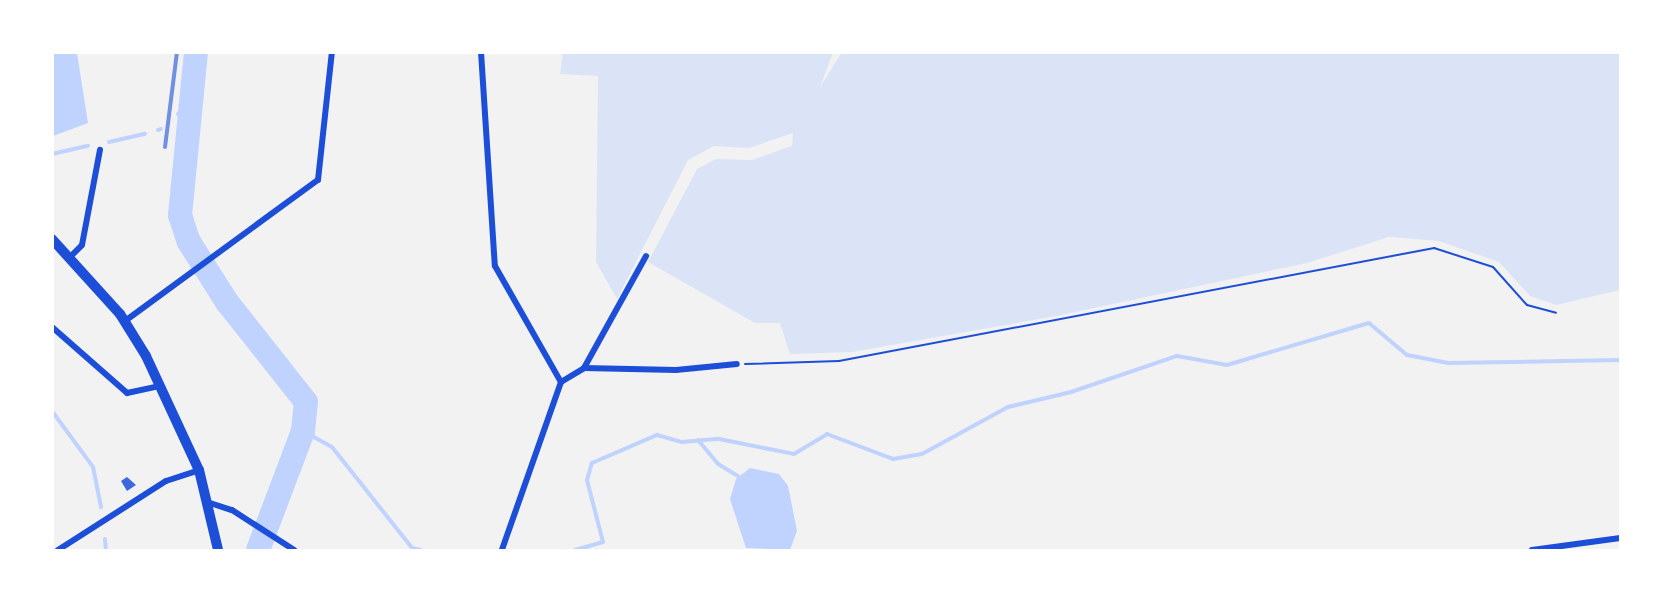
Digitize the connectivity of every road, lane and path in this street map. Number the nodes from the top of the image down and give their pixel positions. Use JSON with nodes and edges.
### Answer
{"nodes":[{"id":1,"x":332,"y":52,"type":"edge"},
{"id":2,"x":481,"y":52,"type":"edge"},
{"id":3,"x":100,"y":150,"type":"dead end"},
{"id":4,"x":52,"y":239,"type":"edge"},
{"id":5,"x":646,"y":256,"type":"dead end"},
{"id":6,"x":69,"y":258,"type":"junction"},
{"id":7,"x":1556,"y":313,"type":"dead end"},
{"id":8,"x":125,"y":321,"type":"junction"},
{"id":9,"x":52,"y":327,"type":"edge"},
{"id":10,"x":736,"y":364,"type":"joint"},
{"id":11,"x":584,"y":368,"type":"junction"},
{"id":12,"x":561,"y":382,"type":"junction"},
{"id":13,"x":160,"y":386,"type":"junction"},
{"id":14,"x":199,"y":470,"type":"junction"},
{"id":15,"x":207,"y":502,"type":"junction"},
{"id":16,"x":1620,"y":538,"type":"edge"},
{"id":17,"x":502,"y":549,"type":"edge"},
{"id":18,"x":58,"y":550,"type":"edge"},
{"id":19,"x":218,"y":550,"type":"edge"},
{"id":20,"x":294,"y":550,"type":"edge"},
{"id":21,"x":1532,"y":550,"type":"edge"}],
"edges":[{"from":1,"to":8,"type":"street"},
{"from":2,"to":12,"type":"street"},
{"from":3,"to":6,"type":"street"},
{"from":4,"to":6,"type":"main road"},
{"from":5,"to":11,"type":"street"},
{"from":6,"to":8,"type":"main road"},
{"from":7,"to":10,"type":"path"},
{"from":8,"to":13,"type":"main road"},
{"from":9,"to":13,"type":"street"},
{"from":10,"to":11,"type":"street"},
{"from":11,"to":12,"type":"street"},
{"from":12,"to":17,"type":"street"},
{"from":13,"to":14,"type":"main road"},
{"from":14,"to":15,"type":"main road"},
{"from":14,"to":18,"type":"street"},
{"from":15,"to":19,"type":"main road"},
{"from":15,"to":20,"type":"street"},
{"from":16,"to":21,"type":"street"}]}
